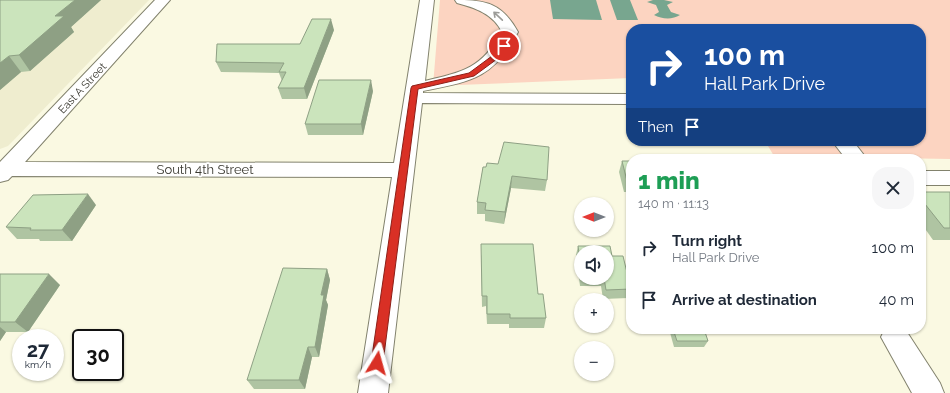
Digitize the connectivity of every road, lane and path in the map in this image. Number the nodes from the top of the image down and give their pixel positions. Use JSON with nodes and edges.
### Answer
{"nodes":[{"id":1,"x":163,"y":0,"type":"edge"},
{"id":2,"x":427,"y":0,"type":"edge"},
{"id":3,"x":462,"y":0,"type":"edge"},
{"id":4,"x":414,"y":93,"type":"junction"},
{"id":5,"x":626,"y":99,"type":"edge"},
{"id":6,"x":403,"y":170,"type":"junction"},
{"id":7,"x":2,"y":171,"type":"edge"},
{"id":8,"x":926,"y":178,"type":"edge"},
{"id":9,"x":950,"y":178,"type":"edge"},
{"id":10,"x":895,"y":337,"type":"dead end"},
{"id":11,"x":373,"y":393,"type":"edge"},
{"id":12,"x":929,"y":393,"type":"edge"}],
"edges":[{"from":1,"to":7,"type":"street","name":"East A Street"},
{"from":2,"to":4,"type":"street"},
{"from":4,"to":3,"type":"street","one_way":true},
{"from":4,"to":5,"type":"street"},
{"from":4,"to":6,"type":"street"},
{"from":6,"to":7,"type":"street","name":"South 4th Street"},
{"from":6,"to":11,"type":"street"},
{"from":8,"to":9,"type":"street"},
{"from":10,"to":12,"type":"street"}]}
